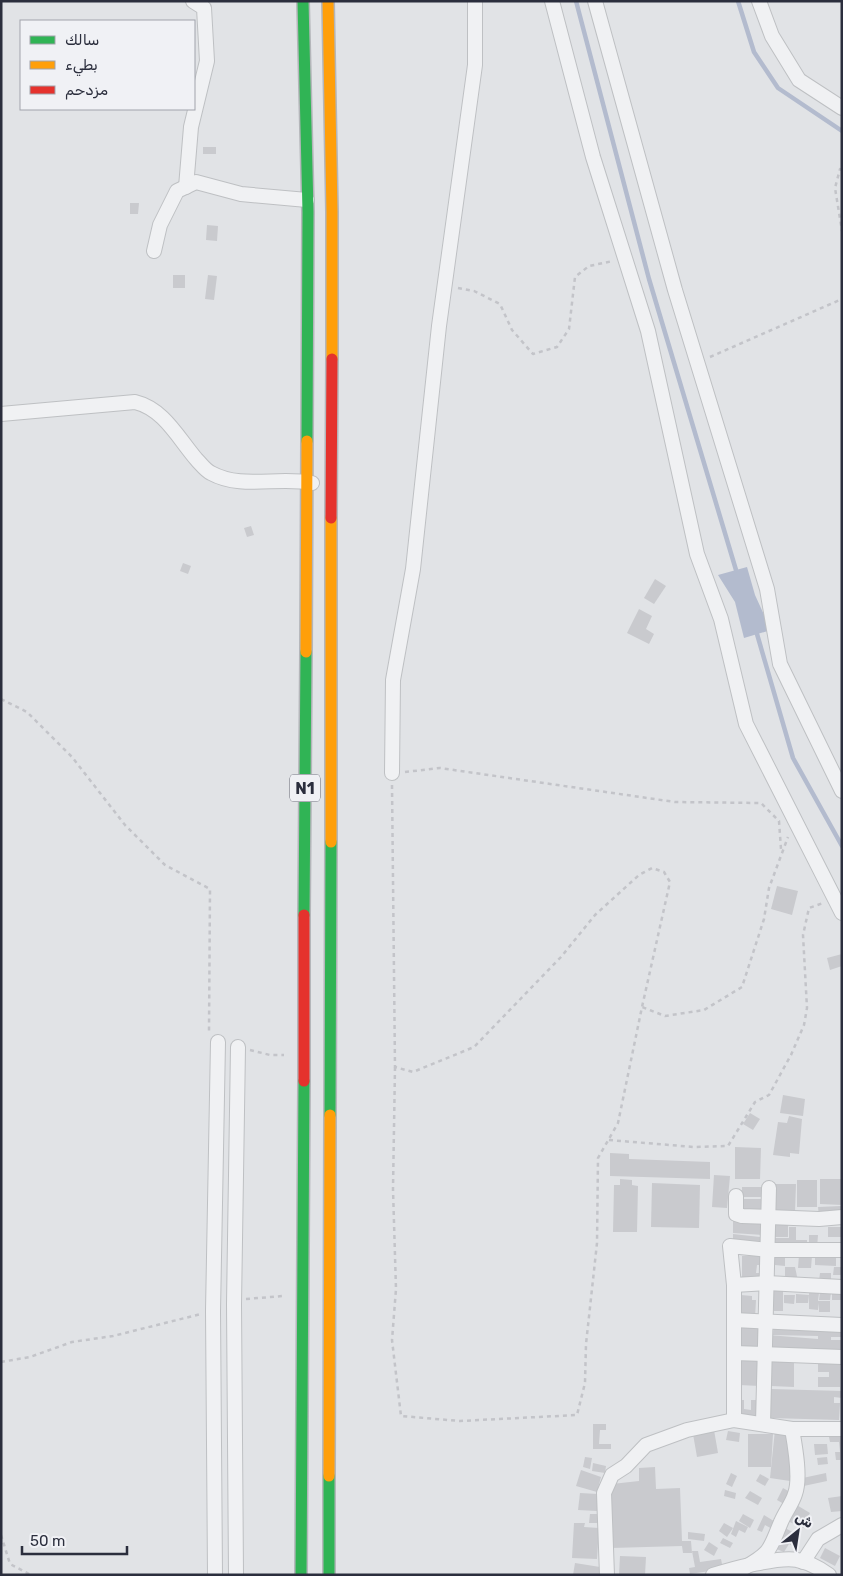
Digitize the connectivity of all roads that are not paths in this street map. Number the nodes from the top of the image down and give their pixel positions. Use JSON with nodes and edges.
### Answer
{"nodes":[{"id":1,"x":193,"y":1,"type":"edge"},
{"id":2,"x":303,"y":1,"type":"edge"},
{"id":3,"x":328,"y":1,"type":"edge"},
{"id":4,"x":475,"y":1,"type":"edge"},
{"id":5,"x":552,"y":1,"type":"edge"},
{"id":6,"x":595,"y":1,"type":"edge"},
{"id":7,"x":758,"y":1,"type":"edge"},
{"id":8,"x":842,"y":108,"type":"edge"},
{"id":9,"x":186,"y":187,"type":"junction"},
{"id":10,"x":307,"y":200,"type":"junction"},
{"id":11,"x":154,"y":251,"type":"dead end"},
{"id":12,"x":1,"y":414,"type":"edge"},
{"id":13,"x":306,"y":482,"type":"junction"},
{"id":14,"x":331,"y":488,"type":"junction"},
{"id":15,"x":392,"y":773,"type":"road end"},
{"id":16,"x":842,"y":791,"type":"edge"},
{"id":17,"x":842,"y":913,"type":"edge"},
{"id":18,"x":218,"y":1042,"type":"road end"},
{"id":19,"x":238,"y":1047,"type":"road end"},
{"id":20,"x":769,"y":1188,"type":"dead end"},
{"id":21,"x":736,"y":1196,"type":"dead end"},
{"id":22,"x":767,"y":1216,"type":"junction"},
{"id":23,"x":842,"y":1217,"type":"edge"},
{"id":24,"x":768,"y":1250,"type":"junction"},
{"id":25,"x":842,"y":1250,"type":"edge"},
{"id":26,"x":767,"y":1283,"type":"junction"},
{"id":27,"x":734,"y":1285,"type":"junction"},
{"id":28,"x":842,"y":1287,"type":"edge"},
{"id":29,"x":734,"y":1320,"type":"junction"},
{"id":30,"x":765,"y":1322,"type":"junction"},
{"id":31,"x":842,"y":1325,"type":"edge"},
{"id":32,"x":734,"y":1353,"type":"junction"},
{"id":33,"x":765,"y":1354,"type":"junction"},
{"id":34,"x":842,"y":1357,"type":"edge"},
{"id":35,"x":734,"y":1420,"type":"junction"},
{"id":36,"x":763,"y":1423,"type":"junction"},
{"id":37,"x":792,"y":1428,"type":"junction"},
{"id":38,"x":842,"y":1429,"type":"edge"},
{"id":39,"x":842,"y":1525,"type":"edge"},
{"id":40,"x":803,"y":1562,"type":"junction"},
{"id":41,"x":744,"y":1568,"type":"junction"},
{"id":42,"x":825,"y":1574,"type":"edge"},
{"id":43,"x":215,"y":1575,"type":"edge"},
{"id":44,"x":236,"y":1575,"type":"edge"},
{"id":45,"x":301,"y":1575,"type":"edge"},
{"id":46,"x":329,"y":1575,"type":"edge"},
{"id":47,"x":607,"y":1575,"type":"edge"},
{"id":48,"x":713,"y":1575,"type":"edge"}],
"edges":[{"from":1,"to":9,"type":"street"},
{"from":2,"to":10,"type":"highway","number":"N1"},
{"from":3,"to":14,"type":"highway","number":"N1"},
{"from":4,"to":15,"type":"street"},
{"from":5,"to":17,"type":"street"},
{"from":6,"to":16,"type":"street"},
{"from":7,"to":8,"type":"street"},
{"from":9,"to":10,"type":"street"},
{"from":9,"to":11,"type":"street"},
{"from":10,"to":13,"type":"highway","number":"N1"},
{"from":12,"to":13,"type":"street"},
{"from":13,"to":14,"type":"street"},
{"from":13,"to":45,"type":"highway","number":"N1"},
{"from":14,"to":46,"type":"highway","number":"N1"},
{"from":18,"to":43,"type":"street"},
{"from":19,"to":44,"type":"street"},
{"from":20,"to":22,"type":"street"},
{"from":21,"to":22,"type":"street"},
{"from":22,"to":23,"type":"street"},
{"from":22,"to":24,"type":"street"},
{"from":24,"to":25,"type":"street"},
{"from":24,"to":26,"type":"street"},
{"from":24,"to":27,"type":"street"},
{"from":26,"to":27,"type":"street"},
{"from":26,"to":28,"type":"street"},
{"from":26,"to":30,"type":"street"},
{"from":27,"to":29,"type":"street"},
{"from":29,"to":30,"type":"street"},
{"from":29,"to":32,"type":"street"},
{"from":30,"to":31,"type":"street"},
{"from":30,"to":33,"type":"street"},
{"from":32,"to":33,"type":"street"},
{"from":32,"to":35,"type":"street"},
{"from":33,"to":34,"type":"street"},
{"from":33,"to":36,"type":"street"},
{"from":35,"to":36,"type":"street"},
{"from":35,"to":47,"type":"street"},
{"from":36,"to":37,"type":"street"},
{"from":37,"to":38,"type":"street"},
{"from":37,"to":41,"type":"street"},
{"from":39,"to":40,"type":"street"},
{"from":40,"to":41,"type":"street"},
{"from":40,"to":42,"type":"street"},
{"from":41,"to":48,"type":"street"}]}
